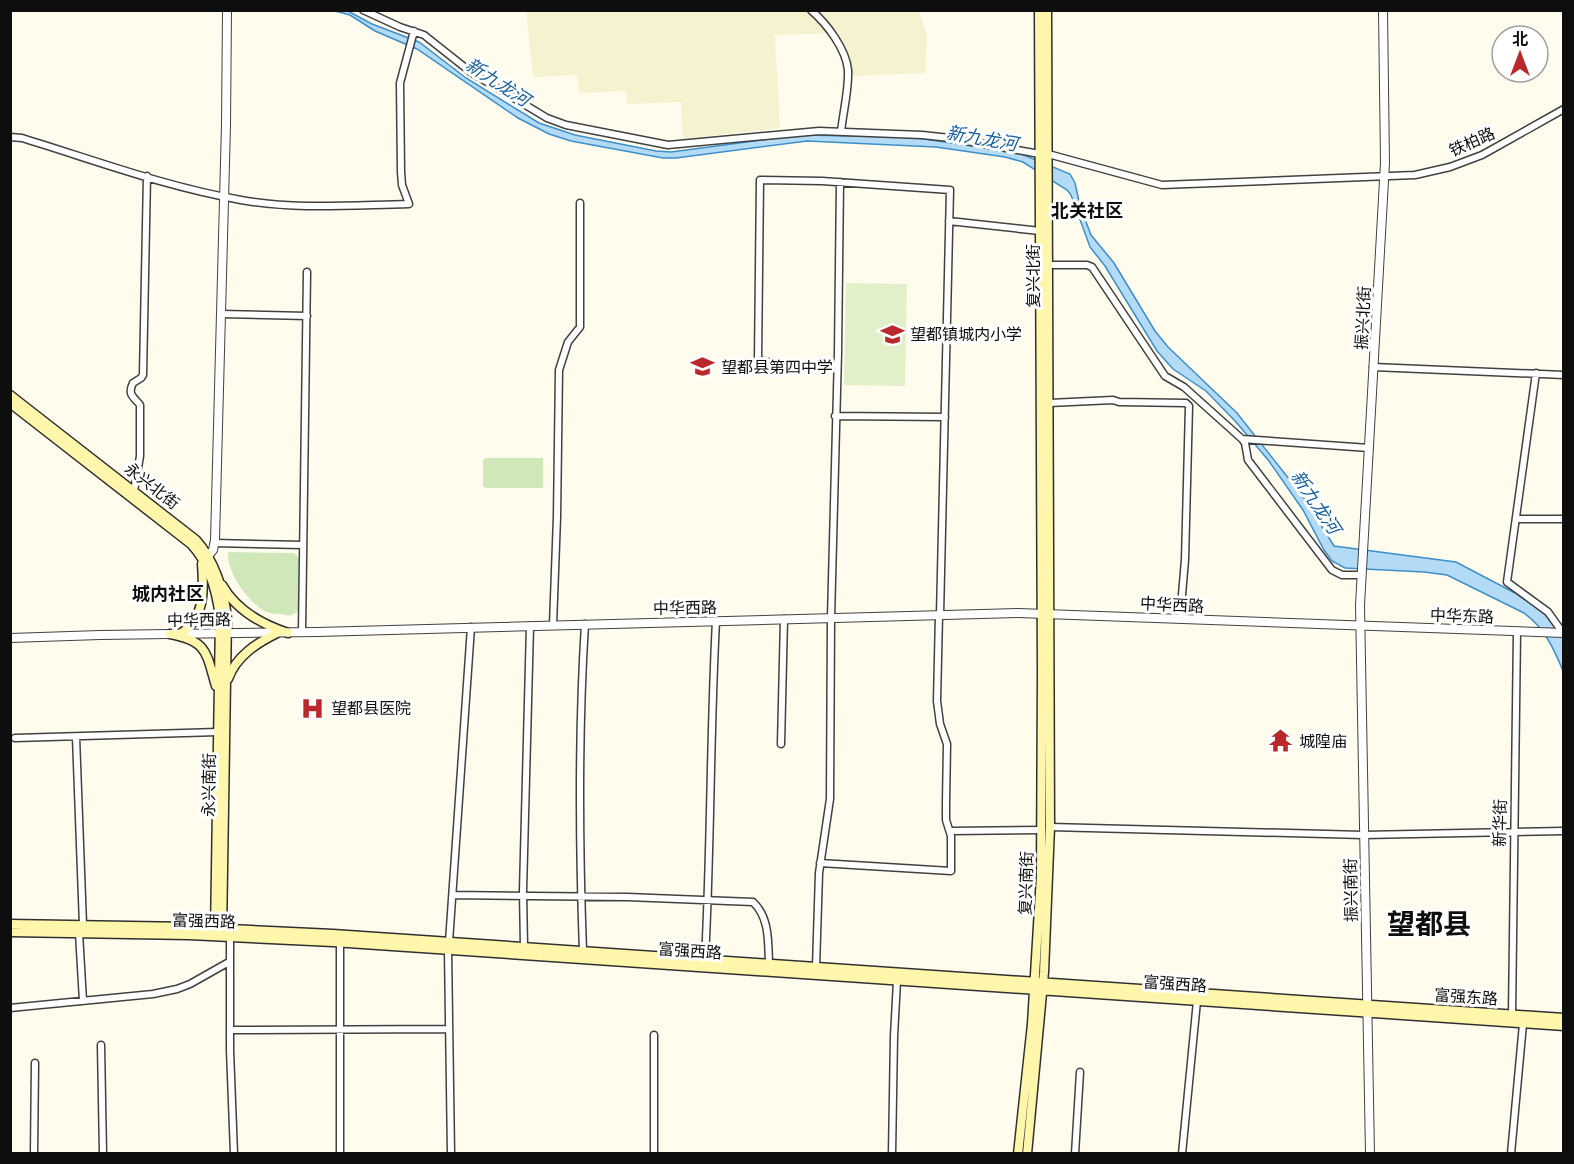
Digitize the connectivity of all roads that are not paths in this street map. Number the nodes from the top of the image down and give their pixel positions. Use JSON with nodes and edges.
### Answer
{"nodes":[{"id":1,"x":226,"y":10,"type":"edge"},
{"id":2,"x":363,"y":10,"type":"edge"},
{"id":3,"x":811,"y":10,"type":"edge"},
{"id":4,"x":1039,"y":10,"type":"edge"},
{"id":5,"x":1047,"y":10,"type":"edge"},
{"id":6,"x":1383,"y":10,"type":"edge"},
{"id":7,"x":414,"y":31,"type":"junction"},
{"id":8,"x":1563,"y":109,"type":"edge"},
{"id":9,"x":841,"y":132,"type":"junction"},
{"id":10,"x":10,"y":137,"type":"edge"},
{"id":11,"x":1044,"y":157,"type":"junction"},
{"id":12,"x":147,"y":176,"type":"junction"},
{"id":13,"x":1384,"y":177,"type":"junction"},
{"id":14,"x":1044,"y":179,"type":"junction"},
{"id":15,"x":840,"y":182,"type":"junction"},
{"id":16,"x":224,"y":197,"type":"junction"},
{"id":17,"x":580,"y":202,"type":"dead end"},
{"id":18,"x":949,"y":221,"type":"junction"},
{"id":19,"x":1040,"y":231,"type":"junction"},
{"id":20,"x":1048,"y":265,"type":"junction"},
{"id":21,"x":307,"y":272,"type":"dead end"},
{"id":22,"x":220,"y":314,"type":"junction"},
{"id":23,"x":308,"y":316,"type":"junction"},
{"id":24,"x":837,"y":366,"type":"junction"},
{"id":25,"x":1373,"y":367,"type":"junction"},
{"id":26,"x":1536,"y":373,"type":"junction"},
{"id":27,"x":1563,"y":375,"type":"edge"},
{"id":28,"x":10,"y":395,"type":"edge"},
{"id":29,"x":10,"y":403,"type":"edge"},
{"id":30,"x":1049,"y":403,"type":"junction"},
{"id":31,"x":835,"y":416,"type":"junction"},
{"id":32,"x":945,"y":417,"type":"junction"},
{"id":33,"x":1244,"y":439,"type":"junction"},
{"id":34,"x":1369,"y":448,"type":"junction"},
{"id":35,"x":134,"y":491,"type":"junction"},
{"id":36,"x":1516,"y":519,"type":"junction"},
{"id":37,"x":1563,"y":519,"type":"edge"},
{"id":38,"x":214,"y":543,"type":"junction"},
{"id":39,"x":303,"y":544,"type":"junction"},
{"id":40,"x":205,"y":557,"type":"junction"},
{"id":41,"x":215,"y":572,"type":"junction"},
{"id":42,"x":1361,"y":574,"type":"junction"},
{"id":43,"x":1046,"y":613,"type":"junction"},
{"id":44,"x":939,"y":615,"type":"junction"},
{"id":45,"x":831,"y":618,"type":"junction"},
{"id":46,"x":1180,"y":618,"type":"junction"},
{"id":47,"x":784,"y":619,"type":"junction"},
{"id":48,"x":716,"y":621,"type":"junction"},
{"id":49,"x":585,"y":624,"type":"junction"},
{"id":50,"x":553,"y":625,"type":"junction"},
{"id":51,"x":530,"y":626,"type":"junction"},
{"id":52,"x":1360,"y":626,"type":"junction"},
{"id":53,"x":471,"y":627,"type":"junction"},
{"id":54,"x":302,"y":632,"type":"junction"},
{"id":55,"x":1517,"y":632,"type":"junction"},
{"id":56,"x":223,"y":633,"type":"junction"},
{"id":57,"x":277,"y":633,"type":"junction"},
{"id":58,"x":288,"y":633,"type":"junction"},
{"id":59,"x":1563,"y":633,"type":"edge"},
{"id":60,"x":170,"y":634,"type":"junction"},
{"id":61,"x":180,"y":634,"type":"junction"},
{"id":62,"x":10,"y":638,"type":"edge"},
{"id":63,"x":226,"y":685,"type":"junction"},
{"id":64,"x":219,"y":694,"type":"junction"},
{"id":65,"x":218,"y":732,"type":"junction"},
{"id":66,"x":76,"y":737,"type":"junction"},
{"id":67,"x":15,"y":738,"type":"dead end"},
{"id":68,"x":780,"y":744,"type":"dead end"},
{"id":69,"x":1046,"y":828,"type":"junction"},
{"id":70,"x":950,"y":831,"type":"junction"},
{"id":71,"x":1563,"y":831,"type":"edge"},
{"id":72,"x":1513,"y":832,"type":"junction"},
{"id":73,"x":1363,"y":835,"type":"junction"},
{"id":74,"x":820,"y":863,"type":"junction"},
{"id":75,"x":453,"y":895,"type":"junction"},
{"id":76,"x":523,"y":896,"type":"junction"},
{"id":77,"x":581,"y":897,"type":"junction"},
{"id":78,"x":708,"y":900,"type":"junction"},
{"id":79,"x":10,"y":924,"type":"edge"},
{"id":80,"x":81,"y":929,"type":"junction"},
{"id":81,"x":10,"y":932,"type":"edge"},
{"id":82,"x":221,"y":933,"type":"junction"},
{"id":83,"x":340,"y":942,"type":"junction"},
{"id":84,"x":449,"y":946,"type":"junction"},
{"id":85,"x":524,"y":947,"type":"junction"},
{"id":86,"x":583,"y":951,"type":"junction"},
{"id":87,"x":705,"y":959,"type":"junction"},
{"id":88,"x":230,"y":962,"type":"junction"},
{"id":89,"x":769,"y":964,"type":"junction"},
{"id":90,"x":816,"y":967,"type":"junction"},
{"id":91,"x":897,"y":981,"type":"junction"},
{"id":92,"x":1039,"y":986,"type":"junction"},
{"id":93,"x":83,"y":1000,"type":"junction"},
{"id":94,"x":1197,"y":1001,"type":"junction"},
{"id":95,"x":10,"y":1008,"type":"edge"},
{"id":96,"x":1367,"y":1009,"type":"junction"},
{"id":97,"x":1512,"y":1015,"type":"junction"},
{"id":98,"x":1563,"y":1018,"type":"edge"},
{"id":99,"x":1522,"y":1024,"type":"junction"},
{"id":100,"x":1563,"y":1026,"type":"edge"},
{"id":101,"x":339,"y":1029,"type":"junction"},
{"id":102,"x":449,"y":1029,"type":"junction"},
{"id":103,"x":230,"y":1030,"type":"junction"},
{"id":104,"x":654,"y":1035,"type":"dead end"},
{"id":105,"x":101,"y":1045,"type":"dead end"},
{"id":106,"x":35,"y":1063,"type":"dead end"},
{"id":107,"x":1080,"y":1072,"type":"dead end"},
{"id":108,"x":34,"y":1154,"type":"edge"},
{"id":109,"x":103,"y":1154,"type":"edge"},
{"id":110,"x":234,"y":1154,"type":"edge"},
{"id":111,"x":340,"y":1154,"type":"edge"},
{"id":112,"x":451,"y":1154,"type":"edge"},
{"id":113,"x":654,"y":1154,"type":"edge"},
{"id":114,"x":892,"y":1154,"type":"edge"},
{"id":115,"x":1018,"y":1154,"type":"edge"},
{"id":116,"x":1027,"y":1154,"type":"edge"},
{"id":117,"x":1075,"y":1154,"type":"edge"},
{"id":118,"x":1182,"y":1154,"type":"edge"},
{"id":119,"x":1370,"y":1154,"type":"edge"},
{"id":120,"x":1511,"y":1154,"type":"edge"}],
"edges":[{"from":1,"to":16,"type":"street"},
{"from":2,"to":7,"type":"street","name":"铁柏路"},
{"from":3,"to":9,"type":"street"},
{"from":4,"to":11,"type":"main road","name":"复兴北街"},
{"from":5,"to":11,"type":"main road","name":"复兴北街"},
{"from":6,"to":13,"type":"street","name":"振兴北街"},
{"from":7,"to":9,"type":"street","name":"铁柏路"},
{"from":7,"to":16,"type":"street"},
{"from":8,"to":13,"type":"street","name":"铁柏路"},
{"from":9,"to":11,"type":"street","name":"铁柏路"},
{"from":10,"to":12,"type":"street"},
{"from":11,"to":13,"type":"street","name":"铁柏路"},
{"from":11,"to":14,"type":"main road","name":"复兴北街"},
{"from":12,"to":16,"type":"street"},
{"from":12,"to":35,"type":"street"},
{"from":13,"to":25,"type":"street","name":"振兴北街"},
{"from":14,"to":19,"type":"main road","name":"复兴北街"},
{"from":14,"to":20,"type":"main road","name":"复兴北街"},
{"from":15,"to":18,"type":"street"},
{"from":15,"to":24,"type":"street"},
{"from":15,"to":24,"type":"street"},
{"from":16,"to":22,"type":"street"},
{"from":17,"to":50,"type":"street"},
{"from":18,"to":19,"type":"street"},
{"from":18,"to":32,"type":"street"},
{"from":19,"to":43,"type":"main road","name":"复兴北街"},
{"from":20,"to":30,"type":"main road","name":"复兴北街"},
{"from":20,"to":33,"type":"street"},
{"from":21,"to":23,"type":"street"},
{"from":22,"to":23,"type":"street"},
{"from":22,"to":38,"type":"street"},
{"from":23,"to":39,"type":"street"},
{"from":24,"to":31,"type":"street"},
{"from":25,"to":26,"type":"street"},
{"from":25,"to":34,"type":"street","name":"振兴北街"},
{"from":26,"to":27,"type":"street"},
{"from":26,"to":36,"type":"street"},
{"from":28,"to":35,"type":"main road","name":"永兴北街"},
{"from":29,"to":40,"type":"main road","name":"永兴北街"},
{"from":30,"to":43,"type":"main road","name":"复兴北街"},
{"from":30,"to":46,"type":"street"},
{"from":31,"to":32,"type":"street"},
{"from":31,"to":45,"type":"street"},
{"from":32,"to":44,"type":"street"},
{"from":33,"to":34,"type":"street"},
{"from":33,"to":42,"type":"street"},
{"from":34,"to":42,"type":"street","name":"振兴北街"},
{"from":35,"to":40,"type":"main road","name":"永兴北街"},
{"from":36,"to":37,"type":"street"},
{"from":36,"to":59,"type":"street"},
{"from":38,"to":39,"type":"street"},
{"from":38,"to":40,"type":"street"},
{"from":39,"to":54,"type":"street"},
{"from":40,"to":41,"type":"main road","name":"永兴北街"},
{"from":40,"to":56,"type":"main road","name":"永兴北街"},
{"from":40,"to":61,"type":"main road"},
{"from":41,"to":56,"type":"main road","name":"永兴北街"},
{"from":41,"to":58,"type":"main road"},
{"from":42,"to":52,"type":"street","name":"振兴北街"},
{"from":43,"to":44,"type":"street","name":"中华西路"},
{"from":43,"to":46,"type":"street","name":"中华西路"},
{"from":43,"to":69,"type":"main road","name":"复兴南街"},
{"from":44,"to":45,"type":"street","name":"中华西路"},
{"from":44,"to":70,"type":"street"},
{"from":45,"to":47,"type":"street","name":"中华西路"},
{"from":45,"to":74,"type":"street"},
{"from":46,"to":52,"type":"street","name":"中华西路"},
{"from":47,"to":48,"type":"street","name":"中华西路"},
{"from":47,"to":68,"type":"street"},
{"from":48,"to":49,"type":"street","name":"中华西路"},
{"from":48,"to":78,"type":"street"},
{"from":49,"to":50,"type":"street","name":"中华西路"},
{"from":49,"to":77,"type":"street"},
{"from":50,"to":51,"type":"street","name":"中华西路"},
{"from":51,"to":53,"type":"street","name":"中华西路"},
{"from":51,"to":76,"type":"street"},
{"from":52,"to":55,"type":"street","name":"中华东路"},
{"from":52,"to":73,"type":"street","name":"振兴南街"},
{"from":53,"to":54,"type":"street","name":"中华西路"},
{"from":53,"to":75,"type":"street"},
{"from":54,"to":58,"type":"street","name":"中华西路"},
{"from":55,"to":59,"type":"street","name":"中华东路"},
{"from":55,"to":72,"type":"street","name":"新华街"},
{"from":56,"to":57,"type":"street","name":"中华西路"},
{"from":56,"to":61,"type":"street","name":"中华西路"},
{"from":56,"to":63,"type":"main road","name":"永兴南街"},
{"from":56,"to":64,"type":"main road","name":"永兴南街"},
{"from":57,"to":58,"type":"street","name":"中华西路"},
{"from":57,"to":63,"type":"main road"},
{"from":60,"to":61,"type":"street","name":"中华西路"},
{"from":60,"to":62,"type":"street","name":"中华西路"},
{"from":60,"to":64,"type":"main road"},
{"from":63,"to":82,"type":"main road","name":"永兴南街"},
{"from":64,"to":65,"type":"main road","name":"永兴南街"},
{"from":65,"to":66,"type":"street"},
{"from":65,"to":82,"type":"main road","name":"永兴南街"},
{"from":66,"to":67,"type":"street"},
{"from":66,"to":80,"type":"street"},
{"from":69,"to":70,"type":"street"},
{"from":69,"to":73,"type":"street"},
{"from":69,"to":92,"type":"main road","name":"复兴南街"},
{"from":70,"to":74,"type":"street"},
{"from":71,"to":72,"type":"street"},
{"from":72,"to":73,"type":"street"},
{"from":72,"to":97,"type":"street","name":"新华街"},
{"from":73,"to":96,"type":"street","name":"振兴南街"},
{"from":74,"to":90,"type":"street"},
{"from":75,"to":76,"type":"street"},
{"from":75,"to":84,"type":"street"},
{"from":76,"to":77,"type":"street"},
{"from":76,"to":85,"type":"street"},
{"from":77,"to":78,"type":"street"},
{"from":77,"to":86,"type":"street"},
{"from":78,"to":87,"type":"street"},
{"from":78,"to":89,"type":"street"},
{"from":79,"to":80,"type":"main road","name":"富强西路"},
{"from":80,"to":81,"type":"main road","name":"富强西路"},
{"from":80,"to":82,"type":"main road","name":"富强西路"},
{"from":80,"to":93,"type":"street"},
{"from":82,"to":83,"type":"main road","name":"富强西路"},
{"from":82,"to":84,"type":"main road","name":"富强西路"},
{"from":82,"to":88,"type":"street"},
{"from":83,"to":84,"type":"main road","name":"富强西路"},
{"from":83,"to":101,"type":"street"},
{"from":84,"to":85,"type":"main road","name":"富强西路"},
{"from":84,"to":91,"type":"main road","name":"富强西路"},
{"from":84,"to":102,"type":"street"},
{"from":85,"to":86,"type":"main road","name":"富强西路"},
{"from":86,"to":87,"type":"main road","name":"富强西路"},
{"from":87,"to":89,"type":"main road","name":"富强西路"},
{"from":88,"to":93,"type":"street"},
{"from":88,"to":103,"type":"street"},
{"from":89,"to":90,"type":"main road","name":"富强西路"},
{"from":90,"to":92,"type":"main road","name":"富强西路"},
{"from":91,"to":92,"type":"main road","name":"富强西路"},
{"from":91,"to":114,"type":"street"},
{"from":92,"to":94,"type":"main road","name":"富强西路"},
{"from":92,"to":96,"type":"main road","name":"富强西路"},
{"from":92,"to":115,"type":"main road","name":"复兴南街"},
{"from":92,"to":116,"type":"main road","name":"复兴南街"},
{"from":93,"to":95,"type":"street"},
{"from":94,"to":96,"type":"main road","name":"富强西路"},
{"from":94,"to":118,"type":"street"},
{"from":96,"to":97,"type":"main road","name":"富强东路"},
{"from":96,"to":99,"type":"main road","name":"富强东路"},
{"from":96,"to":119,"type":"street","name":"振兴南街"},
{"from":97,"to":98,"type":"main road","name":"富强东路"},
{"from":99,"to":100,"type":"main road","name":"富强东路"},
{"from":99,"to":120,"type":"street"},
{"from":101,"to":102,"type":"street"},
{"from":101,"to":103,"type":"street"},
{"from":101,"to":111,"type":"street"},
{"from":102,"to":112,"type":"street"},
{"from":103,"to":110,"type":"street"},
{"from":104,"to":113,"type":"street"},
{"from":105,"to":109,"type":"street"},
{"from":106,"to":108,"type":"street"},
{"from":107,"to":117,"type":"street"}]}
